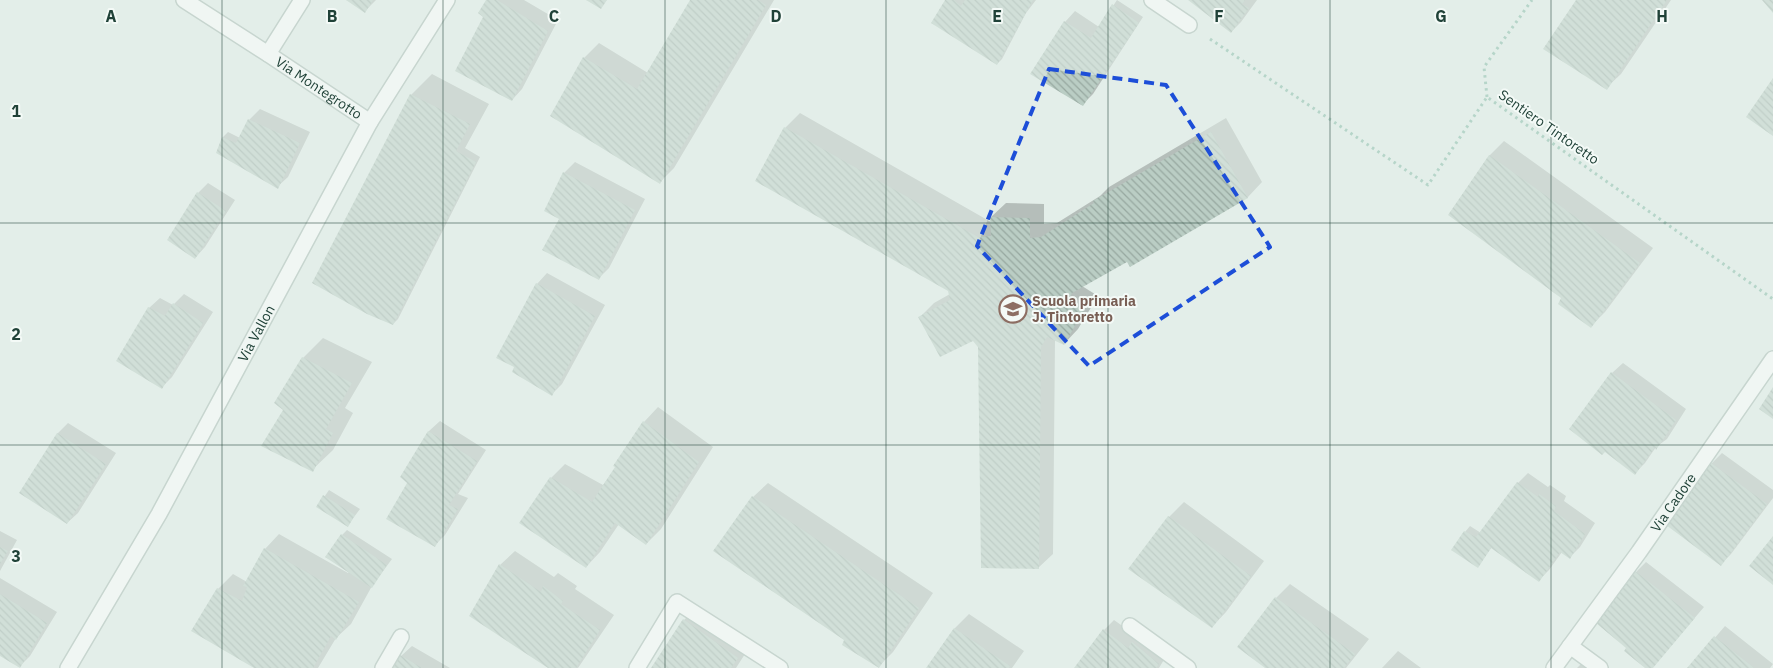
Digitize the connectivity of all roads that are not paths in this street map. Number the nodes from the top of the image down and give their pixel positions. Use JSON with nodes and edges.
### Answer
{"nodes":[{"id":1,"x":184,"y":0,"type":"edge"},
{"id":2,"x":302,"y":0,"type":"edge"},
{"id":3,"x":447,"y":0,"type":"edge"},
{"id":4,"x":1152,"y":0,"type":"edge"},
{"id":5,"x":1189,"y":24,"type":"road end"},
{"id":6,"x":268,"y":54,"type":"junction"},
{"id":7,"x":370,"y":122,"type":"junction"},
{"id":8,"x":1773,"y":359,"type":"edge"},
{"id":9,"x":1130,"y":626,"type":"dead end"},
{"id":10,"x":401,"y":637,"type":"dead end"},
{"id":11,"x":1570,"y":646,"type":"junction"},
{"id":12,"x":68,"y":668,"type":"edge"},
{"id":13,"x":383,"y":668,"type":"edge"},
{"id":14,"x":637,"y":668,"type":"edge"},
{"id":15,"x":780,"y":668,"type":"edge"},
{"id":16,"x":1188,"y":668,"type":"edge"},
{"id":17,"x":1554,"y":668,"type":"edge"},
{"id":18,"x":1600,"y":668,"type":"edge"}],
"edges":[{"from":1,"to":6,"type":"street","name":"Via Montegrotto"},
{"from":2,"to":6,"type":"street","name":"Via Montegrotto"},
{"from":3,"to":7,"type":"street","name":"Via Vallon"},
{"from":4,"to":5,"type":"street"},
{"from":6,"to":7,"type":"street","name":"Via Montegrotto"},
{"from":7,"to":12,"type":"street","name":"Via Vallon"},
{"from":8,"to":11,"type":"street","name":"Via Cadore"},
{"from":9,"to":16,"type":"street"},
{"from":10,"to":13,"type":"street"},
{"from":11,"to":17,"type":"street","name":"Via Cadore"},
{"from":11,"to":18,"type":"street"},
{"from":14,"to":15,"type":"street"}]}
